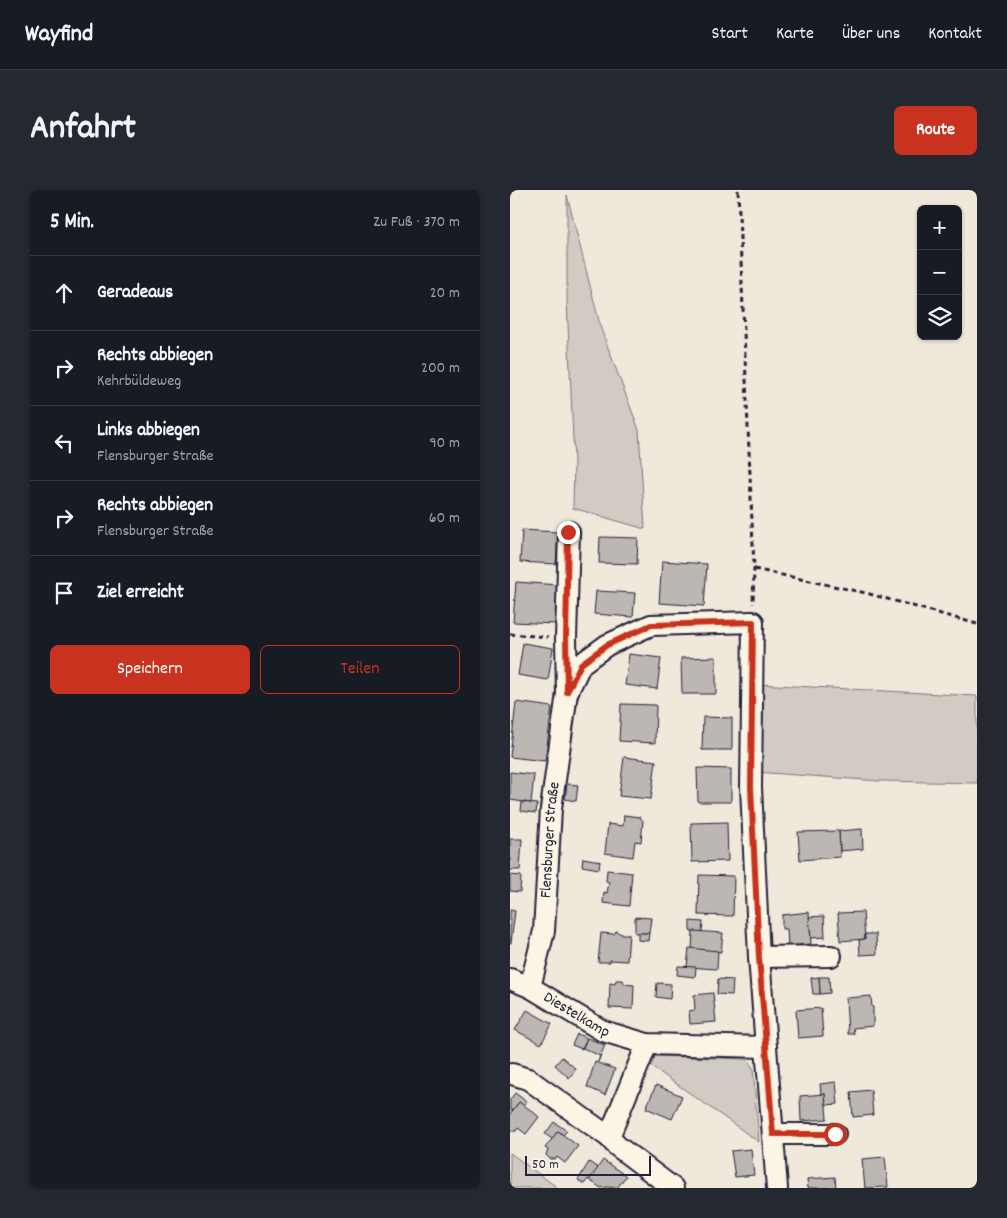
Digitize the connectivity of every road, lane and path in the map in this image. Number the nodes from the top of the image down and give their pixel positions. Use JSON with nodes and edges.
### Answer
{"nodes":[{"id":1,"x":738,"y":190,"type":"edge"},
{"id":2,"x":568,"y":532,"type":"dead end"},
{"id":3,"x":754,"y":569,"type":"junction"},
{"id":4,"x":753,"y":622,"type":"junction"},
{"id":5,"x":977,"y":624,"type":"edge"},
{"id":6,"x":510,"y":634,"type":"edge"},
{"id":7,"x":566,"y":639,"type":"junction"},
{"id":8,"x":567,"y":692,"type":"junction"},
{"id":9,"x":831,"y":956,"type":"dead end"},
{"id":10,"x":759,"y":957,"type":"junction"},
{"id":11,"x":510,"y":979,"type":"edge"},
{"id":12,"x":530,"y":987,"type":"junction"},
{"id":13,"x":647,"y":1044,"type":"junction"},
{"id":14,"x":765,"y":1047,"type":"junction"},
{"id":15,"x":512,"y":1074,"type":"dead end"},
{"id":16,"x":773,"y":1134,"type":"junction"},
{"id":17,"x":835,"y":1134,"type":"dead end"},
{"id":18,"x":609,"y":1137,"type":"junction"},
{"id":19,"x":673,"y":1188,"type":"edge"},
{"id":20,"x":778,"y":1188,"type":"edge"}],
"edges":[{"from":1,"to":3,"type":"path"},
{"from":2,"to":7,"type":"street","name":"Flensburger Straße"},
{"from":3,"to":4,"type":"path"},
{"from":3,"to":5,"type":"path"},
{"from":4,"to":8,"type":"street","name":"Flensburger Straße"},
{"from":4,"to":10,"type":"street"},
{"from":6,"to":7,"type":"path"},
{"from":7,"to":8,"type":"street","name":"Flensburger Straße"},
{"from":8,"to":12,"type":"street","name":"Flensburger Straße"},
{"from":9,"to":10,"type":"street"},
{"from":10,"to":14,"type":"street"},
{"from":11,"to":12,"type":"street","name":"Diestelkamp"},
{"from":12,"to":13,"type":"street","name":"Diestelkamp"},
{"from":13,"to":14,"type":"street","name":"Diestelkamp"},
{"from":13,"to":18,"type":"street"},
{"from":14,"to":16,"type":"street"},
{"from":15,"to":18,"type":"street"},
{"from":16,"to":17,"type":"street"},
{"from":16,"to":20,"type":"street"},
{"from":18,"to":19,"type":"street"}]}
